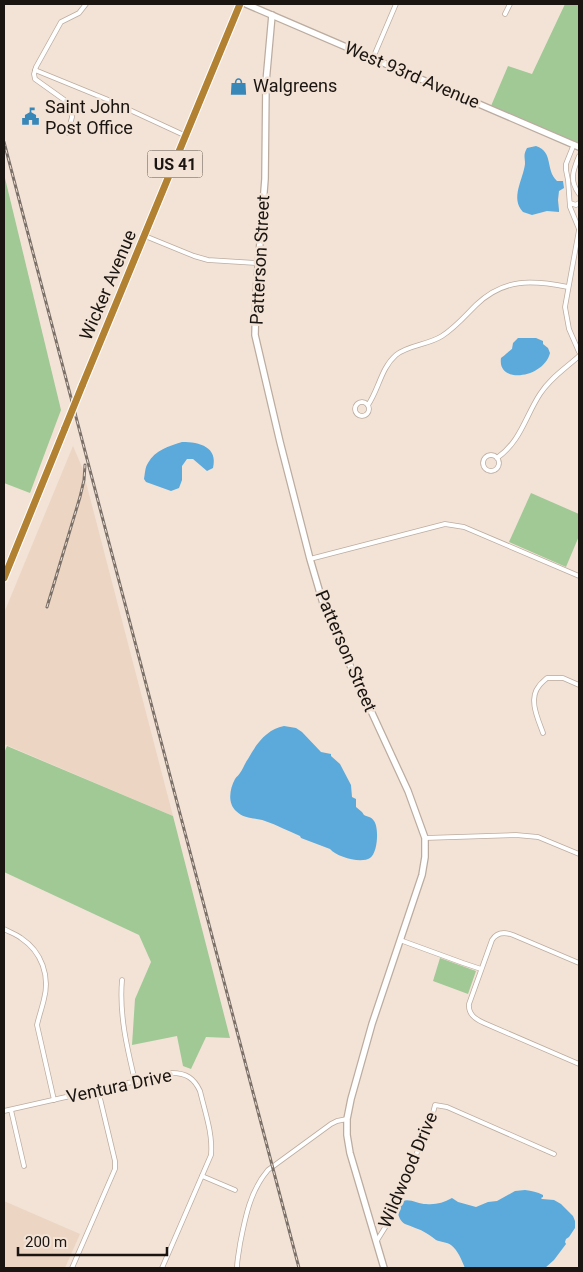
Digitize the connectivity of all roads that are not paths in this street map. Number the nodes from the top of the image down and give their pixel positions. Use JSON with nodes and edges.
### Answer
{"nodes":[{"id":1,"x":86,"y":4,"type":"edge"},
{"id":2,"x":240,"y":4,"type":"edge"},
{"id":3,"x":246,"y":4,"type":"edge"},
{"id":4,"x":396,"y":4,"type":"edge"},
{"id":5,"x":510,"y":4,"type":"edge"},
{"id":6,"x":505,"y":14,"type":"dead end"},
{"id":7,"x":272,"y":15,"type":"junction"},
{"id":8,"x":372,"y":58,"type":"junction"},
{"id":9,"x":35,"y":70,"type":"junction"},
{"id":10,"x":68,"y":133,"type":"dead end"},
{"id":11,"x":186,"y":136,"type":"junction"},
{"id":12,"x":577,"y":146,"type":"edge"},
{"id":13,"x":579,"y":156,"type":"edge"},
{"id":14,"x":571,"y":182,"type":"junction"},
{"id":15,"x":579,"y":194,"type":"edge"},
{"id":16,"x":579,"y":203,"type":"edge"},
{"id":17,"x":570,"y":204,"type":"junction"},
{"id":18,"x":579,"y":229,"type":"edge"},
{"id":19,"x":145,"y":236,"type":"junction"},
{"id":20,"x":258,"y":263,"type":"junction"},
{"id":21,"x":568,"y":287,"type":"junction"},
{"id":22,"x":579,"y":354,"type":"edge"},
{"id":23,"x":368,"y":405,"type":"junction"},
{"id":24,"x":497,"y":458,"type":"junction"},
{"id":25,"x":310,"y":559,"type":"junction"},
{"id":26,"x":579,"y":576,"type":"edge"},
{"id":27,"x":4,"y":578,"type":"edge"},
{"id":28,"x":579,"y":685,"type":"edge"},
{"id":29,"x":543,"y":733,"type":"dead end"},
{"id":30,"x":425,"y":838,"type":"junction"},
{"id":31,"x":579,"y":854,"type":"edge"},
{"id":32,"x":4,"y":929,"type":"edge"},
{"id":33,"x":400,"y":940,"type":"junction"},
{"id":34,"x":579,"y":963,"type":"edge"},
{"id":35,"x":481,"y":969,"type":"junction"},
{"id":36,"x":122,"y":980,"type":"dead end"},
{"id":37,"x":579,"y":1064,"type":"edge"},
{"id":38,"x":135,"y":1081,"type":"junction"},
{"id":39,"x":98,"y":1090,"type":"junction"},
{"id":40,"x":54,"y":1100,"type":"junction"},
{"id":41,"x":10,"y":1110,"type":"junction"},
{"id":42,"x":4,"y":1111,"type":"edge"},
{"id":43,"x":347,"y":1119,"type":"junction"},
{"id":44,"x":554,"y":1154,"type":"dead end"},
{"id":45,"x":24,"y":1166,"type":"dead end"},
{"id":46,"x":202,"y":1176,"type":"junction"},
{"id":47,"x":235,"y":1190,"type":"dead end"},
{"id":48,"x":376,"y":1242,"type":"junction"},
{"id":49,"x":72,"y":1268,"type":"edge"},
{"id":50,"x":162,"y":1268,"type":"edge"},
{"id":51,"x":237,"y":1268,"type":"edge"},
{"id":52,"x":384,"y":1268,"type":"edge"}],
"edges":[{"from":1,"to":9,"type":"street"},
{"from":2,"to":11,"type":"highway","name":"Wicker Avenue","number":"US 41"},
{"from":3,"to":7,"type":"street","name":"West 93rd Avenue"},
{"from":4,"to":8,"type":"street"},
{"from":5,"to":6,"type":"street"},
{"from":7,"to":8,"type":"street","name":"West 93rd Avenue"},
{"from":7,"to":20,"type":"street","name":"Patterson Street"},
{"from":8,"to":12,"type":"street","name":"West 93rd Avenue"},
{"from":9,"to":10,"type":"street"},
{"from":9,"to":11,"type":"street"},
{"from":11,"to":19,"type":"highway","name":"Wicker Avenue","number":"US 41"},
{"from":12,"to":14,"type":"street"},
{"from":13,"to":14,"type":"street"},
{"from":14,"to":15,"type":"street"},
{"from":14,"to":17,"type":"street"},
{"from":16,"to":17,"type":"street"},
{"from":17,"to":18,"type":"street"},
{"from":18,"to":21,"type":"street"},
{"from":19,"to":20,"type":"street"},
{"from":19,"to":27,"type":"highway","name":"Wicker Avenue","number":"US 41","bridge":true},
{"from":20,"to":25,"type":"street","name":"Patterson Street"},
{"from":21,"to":22,"type":"street"},
{"from":21,"to":23,"type":"street"},
{"from":22,"to":24,"type":"street"},
{"from":23,"to":23,"type":"street"},
{"from":24,"to":24,"type":"street"},
{"from":25,"to":26,"type":"street"},
{"from":25,"to":30,"type":"street","name":"Patterson Street"},
{"from":28,"to":29,"type":"street"},
{"from":30,"to":31,"type":"street"},
{"from":30,"to":33,"type":"street","name":"Patterson Street"},
{"from":32,"to":40,"type":"street"},
{"from":33,"to":35,"type":"street"},
{"from":33,"to":43,"type":"street","name":"Patterson Street"},
{"from":34,"to":35,"type":"street"},
{"from":35,"to":37,"type":"street"},
{"from":36,"to":38,"type":"street"},
{"from":38,"to":39,"type":"street","name":"Ventura Drive"},
{"from":38,"to":46,"type":"street","name":"Ventura Drive"},
{"from":39,"to":40,"type":"street","name":"Ventura Drive"},
{"from":39,"to":49,"type":"street"},
{"from":40,"to":41,"type":"street","name":"Ventura Drive"},
{"from":41,"to":42,"type":"street","name":"Ventura Drive"},
{"from":41,"to":45,"type":"street"},
{"from":43,"to":48,"type":"street","name":"Patterson Street"},
{"from":43,"to":51,"type":"street"},
{"from":44,"to":48,"type":"street","name":"Wildwood Drive"},
{"from":46,"to":47,"type":"street"},
{"from":46,"to":50,"type":"street","name":"Ventura Drive"},
{"from":48,"to":52,"type":"street","name":"Patterson Street"}]}
